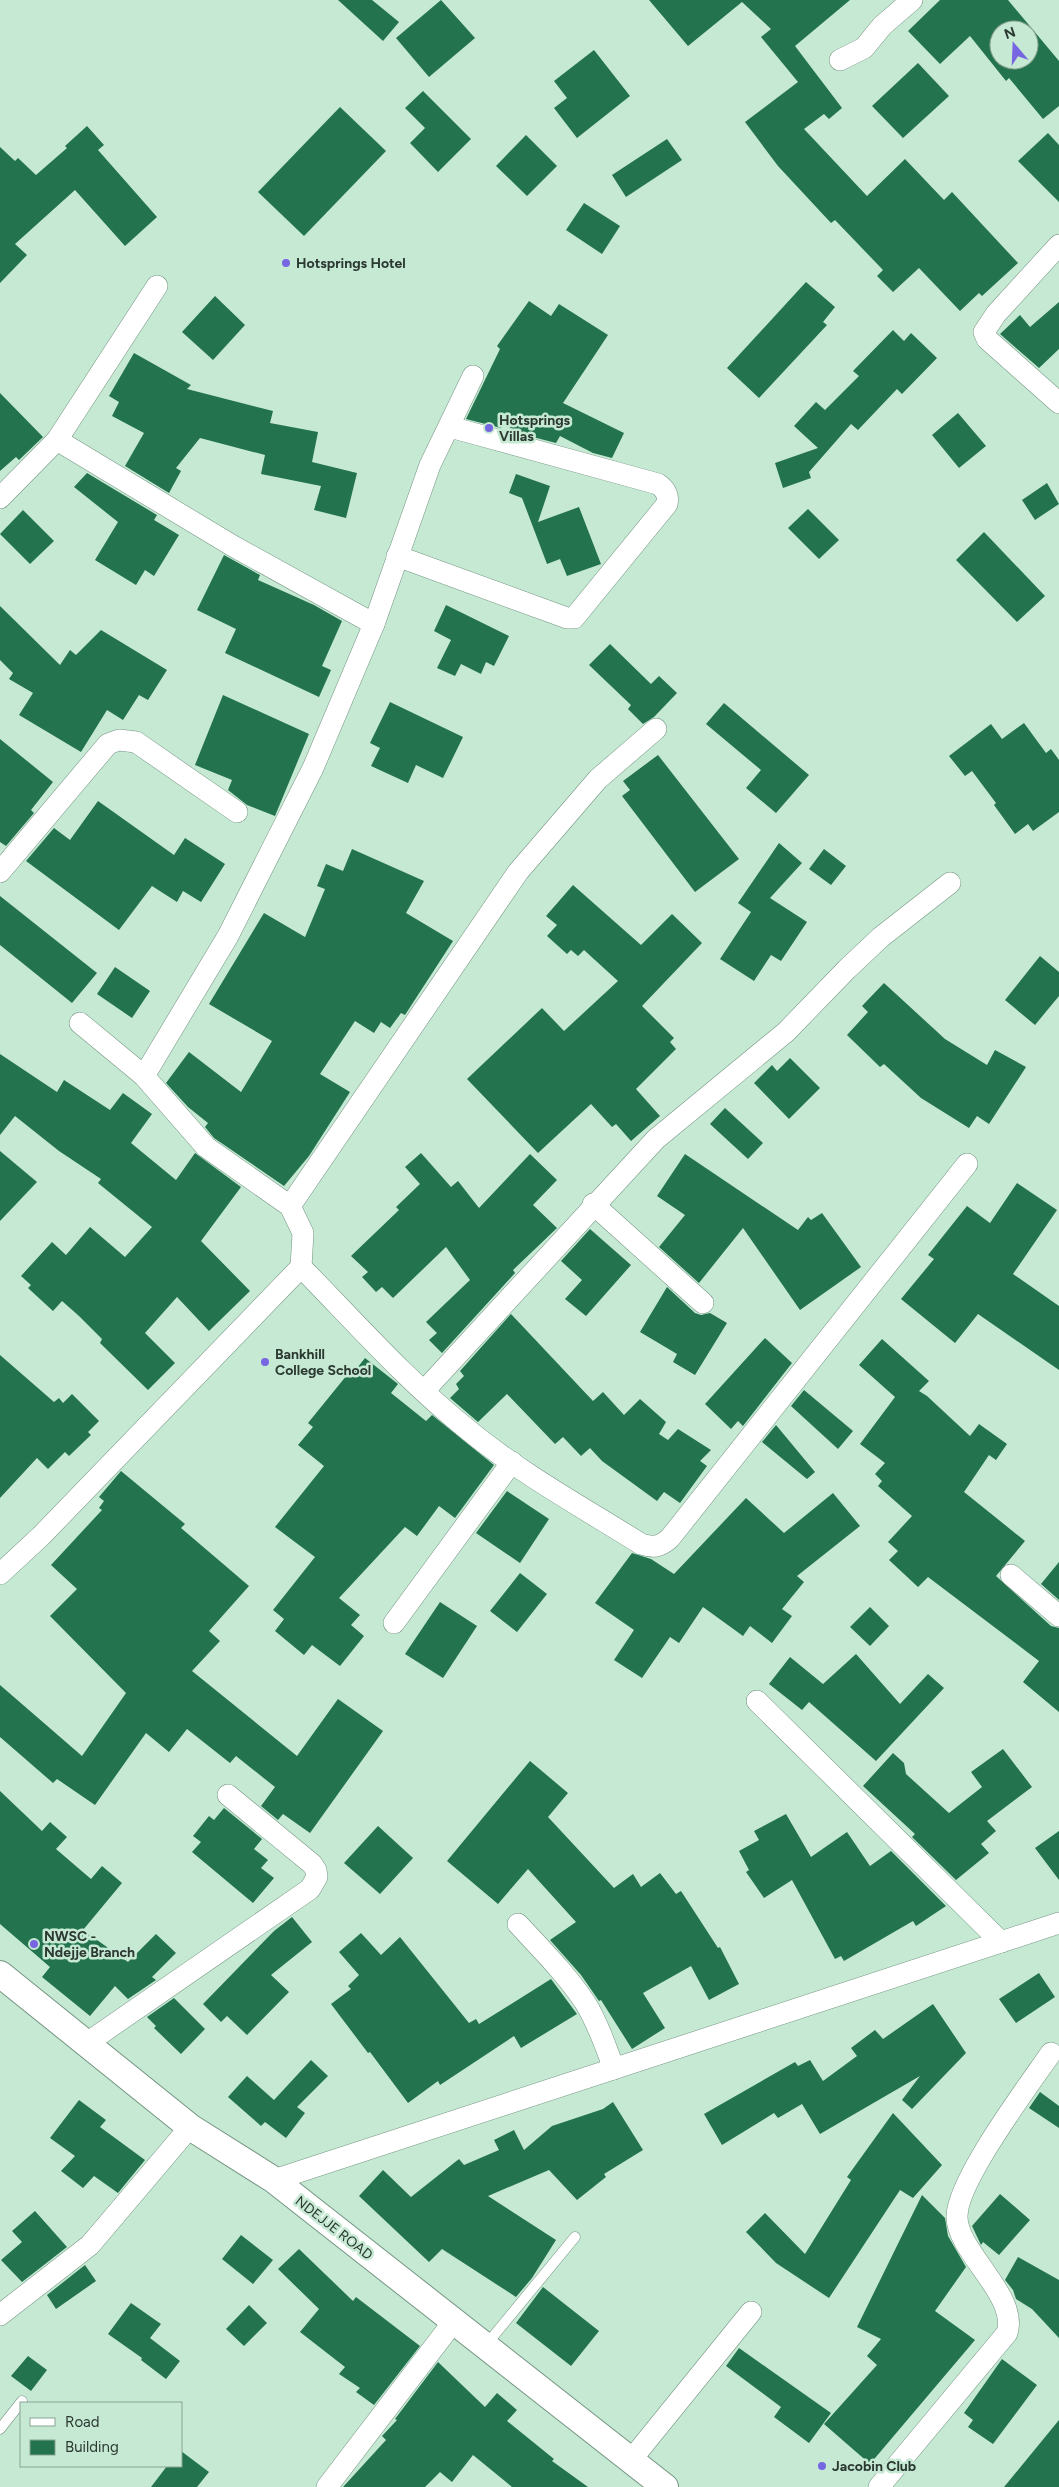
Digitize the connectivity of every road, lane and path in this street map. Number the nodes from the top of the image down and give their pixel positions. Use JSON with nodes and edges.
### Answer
{"nodes":[{"id":1,"x":912,"y":0,"type":"edge"},
{"id":2,"x":840,"y":60,"type":"dead end"},
{"id":3,"x":1059,"y":245,"type":"edge"},
{"id":4,"x":157,"y":286,"type":"dead end"},
{"id":5,"x":473,"y":376,"type":"dead end"},
{"id":6,"x":1059,"y":403,"type":"edge"},
{"id":7,"x":450,"y":427,"type":"junction"},
{"id":8,"x":57,"y":440,"type":"junction"},
{"id":9,"x":0,"y":498,"type":"edge"},
{"id":10,"x":397,"y":556,"type":"junction"},
{"id":11,"x":374,"y":624,"type":"junction"},
{"id":12,"x":656,"y":729,"type":"dead end"},
{"id":13,"x":237,"y":812,"type":"dead end"},
{"id":14,"x":0,"y":872,"type":"edge"},
{"id":15,"x":950,"y":883,"type":"dead end"},
{"id":16,"x":80,"y":1023,"type":"dead end"},
{"id":17,"x":144,"y":1076,"type":"junction"},
{"id":18,"x":967,"y":1164,"type":"dead end"},
{"id":19,"x":594,"y":1204,"type":"junction"},
{"id":20,"x":290,"y":1206,"type":"junction"},
{"id":21,"x":301,"y":1267,"type":"junction"},
{"id":22,"x":703,"y":1303,"type":"dead end"},
{"id":23,"x":424,"y":1391,"type":"junction"},
{"id":24,"x":512,"y":1462,"type":"junction"},
{"id":25,"x":0,"y":1574,"type":"edge"},
{"id":26,"x":1011,"y":1575,"type":"dead end"},
{"id":27,"x":1059,"y":1616,"type":"edge"},
{"id":28,"x":394,"y":1623,"type":"dead end"},
{"id":29,"x":757,"y":1701,"type":"dead end"},
{"id":30,"x":228,"y":1795,"type":"dead end"},
{"id":31,"x":1059,"y":1922,"type":"edge"},
{"id":32,"x":518,"y":1924,"type":"dead end"},
{"id":33,"x":1001,"y":1942,"type":"junction"},
{"id":34,"x":0,"y":1974,"type":"edge"},
{"id":35,"x":87,"y":2043,"type":"junction"},
{"id":36,"x":1051,"y":2053,"type":"dead end"},
{"id":37,"x":614,"y":2069,"type":"junction"},
{"id":38,"x":190,"y":2127,"type":"junction"},
{"id":39,"x":274,"y":2180,"type":"junction"},
{"id":40,"x":575,"y":2237,"type":"dead end"},
{"id":41,"x":751,"y":2312,"type":"dead end"},
{"id":42,"x":0,"y":2315,"type":"edge"},
{"id":43,"x":454,"y":2321,"type":"junction"},
{"id":44,"x":485,"y":2346,"type":"junction"},
{"id":45,"x":20,"y":2403,"type":"edge"},
{"id":46,"x":0,"y":2428,"type":"edge"},
{"id":47,"x":631,"y":2460,"type":"junction"},
{"id":48,"x":327,"y":2487,"type":"edge"},
{"id":49,"x":665,"y":2487,"type":"edge"},
{"id":50,"x":879,"y":2487,"type":"edge"}],
"edges":[{"from":1,"to":2,"type":"street"},
{"from":3,"to":6,"type":"street"},
{"from":4,"to":8,"type":"street"},
{"from":5,"to":7,"type":"street"},
{"from":7,"to":10,"type":"street"},
{"from":7,"to":10,"type":"street"},
{"from":8,"to":9,"type":"street"},
{"from":8,"to":11,"type":"street"},
{"from":10,"to":11,"type":"street"},
{"from":11,"to":17,"type":"street"},
{"from":12,"to":20,"type":"street"},
{"from":13,"to":14,"type":"street"},
{"from":15,"to":19,"type":"street"},
{"from":16,"to":17,"type":"street"},
{"from":17,"to":20,"type":"street"},
{"from":18,"to":24,"type":"street"},
{"from":19,"to":22,"type":"street"},
{"from":19,"to":23,"type":"street"},
{"from":20,"to":21,"type":"street"},
{"from":21,"to":23,"type":"street"},
{"from":21,"to":25,"type":"street"},
{"from":23,"to":24,"type":"street"},
{"from":24,"to":28,"type":"street"},
{"from":26,"to":27,"type":"street"},
{"from":29,"to":33,"type":"street"},
{"from":30,"to":35,"type":"street"},
{"from":31,"to":33,"type":"street"},
{"from":32,"to":37,"type":"street"},
{"from":33,"to":37,"type":"street"},
{"from":34,"to":35,"type":"street","name":"NDEJJE ROAD"},
{"from":35,"to":38,"type":"street","name":"NDEJJE ROAD"},
{"from":36,"to":50,"type":"street"},
{"from":37,"to":39,"type":"street"},
{"from":38,"to":39,"type":"street","name":"NDEJJE ROAD"},
{"from":38,"to":42,"type":"street"},
{"from":39,"to":43,"type":"street","name":"NDEJJE ROAD"},
{"from":40,"to":44,"type":"lane"},
{"from":41,"to":47,"type":"street"},
{"from":43,"to":44,"type":"street","name":"NDEJJE ROAD"},
{"from":43,"to":48,"type":"street"},
{"from":44,"to":47,"type":"street","name":"NDEJJE ROAD"},
{"from":45,"to":46,"type":"lane"},
{"from":47,"to":49,"type":"street","name":"NDEJJE ROAD"}]}
